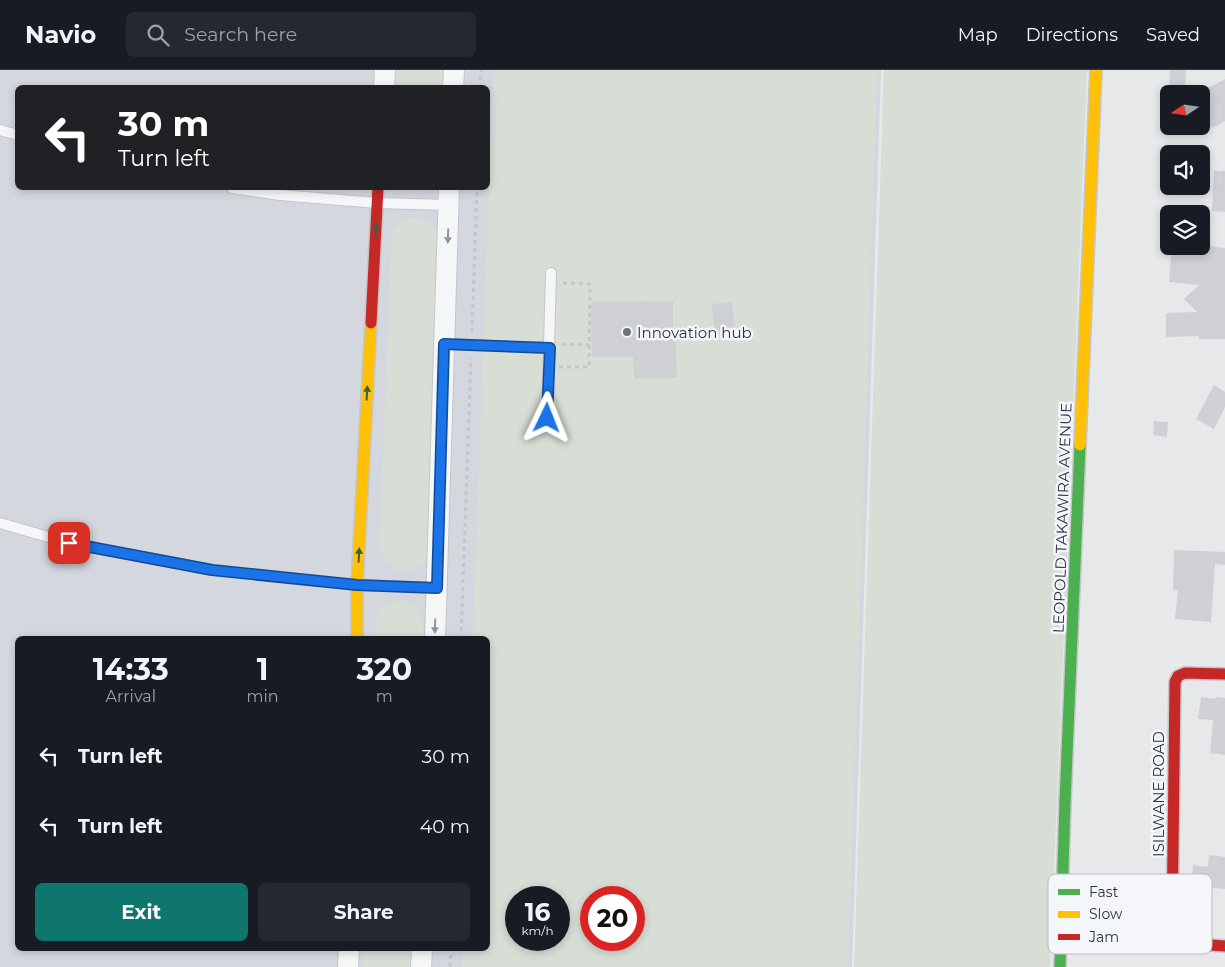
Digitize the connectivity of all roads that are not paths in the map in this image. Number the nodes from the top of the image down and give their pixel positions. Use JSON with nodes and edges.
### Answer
{"nodes":[{"id":1,"x":385,"y":70,"type":"edge"},
{"id":2,"x":454,"y":70,"type":"edge"},
{"id":3,"x":1096,"y":70,"type":"edge"},
{"id":4,"x":384,"y":85,"type":"edge"},
{"id":5,"x":453,"y":85,"type":"edge"},
{"id":6,"x":0,"y":130,"type":"edge"},
{"id":7,"x":15,"y":134,"type":"edge"},
{"id":8,"x":246,"y":190,"type":"edge"},
{"id":9,"x":378,"y":190,"type":"edge"},
{"id":10,"x":449,"y":196,"type":"edge"},
{"id":11,"x":377,"y":203,"type":"junction"},
{"id":12,"x":551,"y":278,"type":"road end"},
{"id":13,"x":444,"y":344,"type":"junction"},
{"id":14,"x":550,"y":348,"type":"junction"},
{"id":15,"x":547,"y":418,"type":"dead end"},
{"id":16,"x":0,"y":523,"type":"edge"},
{"id":17,"x":357,"y":585,"type":"junction"},
{"id":18,"x":437,"y":588,"type":"junction"},
{"id":19,"x":356,"y":636,"type":"edge"},
{"id":20,"x":435,"y":636,"type":"edge"},
{"id":21,"x":1225,"y":674,"type":"edge"},
{"id":22,"x":1063,"y":874,"type":"edge"},
{"id":23,"x":1172,"y":874,"type":"edge"},
{"id":24,"x":1212,"y":945,"type":"edge"},
{"id":25,"x":1225,"y":946,"type":"edge"},
{"id":26,"x":349,"y":951,"type":"edge"},
{"id":27,"x":422,"y":951,"type":"edge"},
{"id":28,"x":1060,"y":954,"type":"edge"},
{"id":29,"x":348,"y":967,"type":"edge"},
{"id":30,"x":421,"y":967,"type":"edge"},
{"id":31,"x":1060,"y":967,"type":"edge"}],
"edges":[{"from":1,"to":4,"type":"street"},
{"from":2,"to":5,"type":"street"},
{"from":3,"to":22,"type":"main road","name":"LEOPOLD TAKAWIRA AVENUE"},
{"from":6,"to":7,"type":"lane"},
{"from":8,"to":11,"type":"lane"},
{"from":9,"to":11,"type":"main road"},
{"from":10,"to":11,"type":"lane"},
{"from":10,"to":13,"type":"street","one_way":true},
{"from":17,"to":11,"type":"main road","one_way":true},
{"from":12,"to":14,"type":"lane"},
{"from":13,"to":14,"type":"lane"},
{"from":13,"to":18,"type":"street"},
{"from":14,"to":15,"type":"lane"},
{"from":16,"to":17,"type":"lane"},
{"from":17,"to":18,"type":"lane"},
{"from":17,"to":19,"type":"main road"},
{"from":18,"to":20,"type":"street","one_way":true},
{"from":21,"to":23,"type":"main road","name":"ISILWANE ROAD"},
{"from":24,"to":25,"type":"main road","name":"ISILWANE ROAD"},
{"from":26,"to":29,"type":"street"},
{"from":27,"to":30,"type":"street"},
{"from":28,"to":31,"type":"main road","name":"LEOPOLD TAKAWIRA AVENUE"}]}
